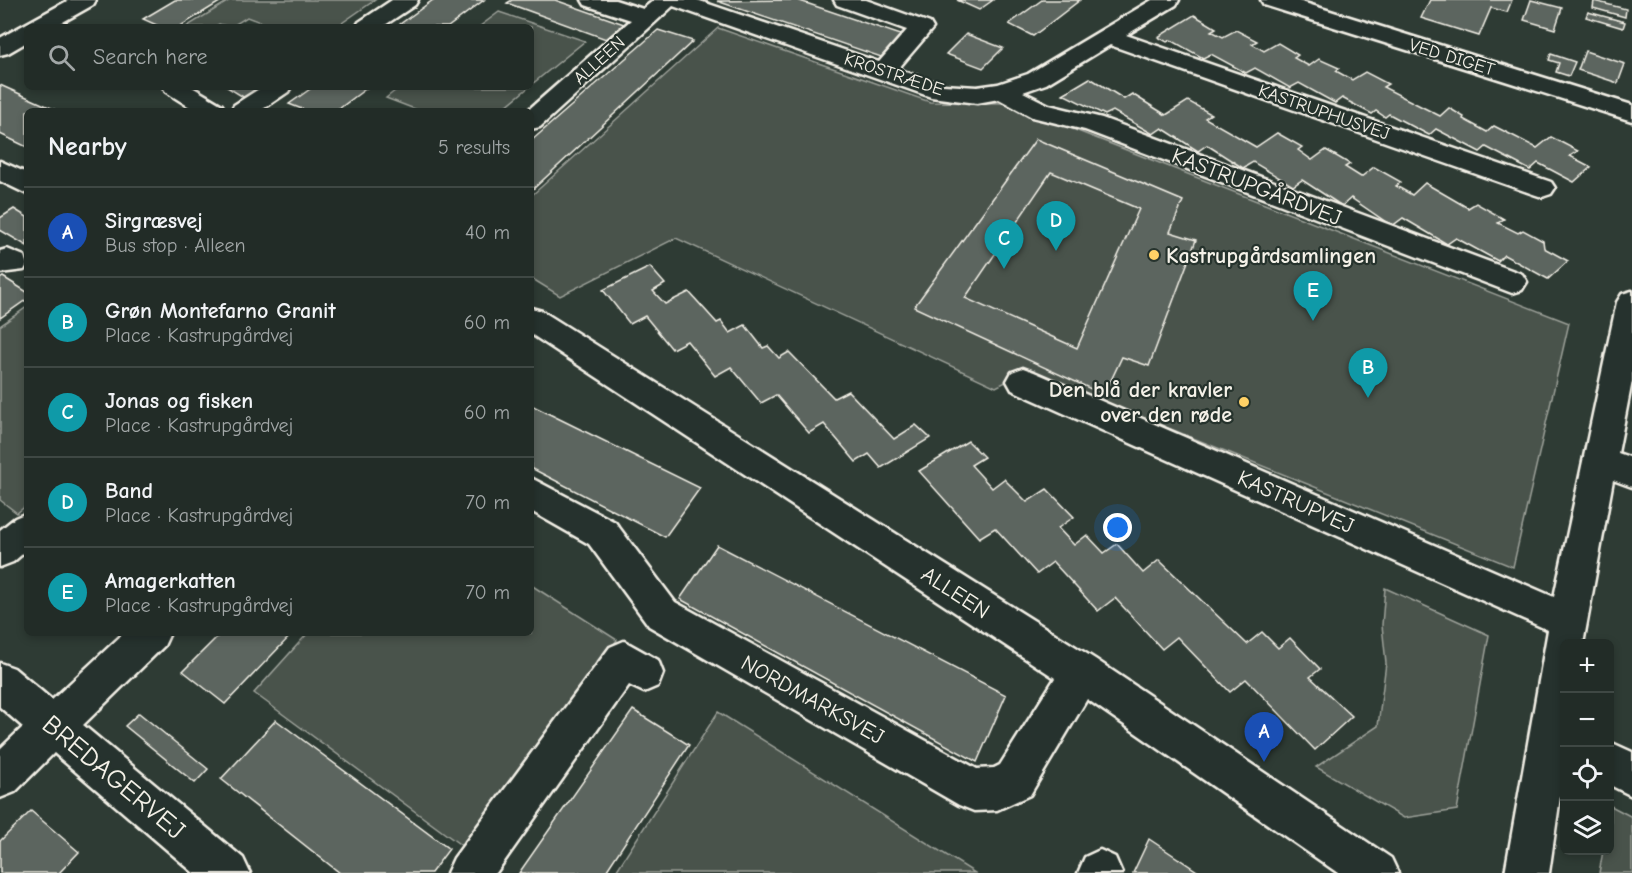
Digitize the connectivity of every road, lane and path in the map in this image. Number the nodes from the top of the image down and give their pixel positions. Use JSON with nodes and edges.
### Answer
{"nodes":[{"id":1,"x":85,"y":0,"type":"edge"},
{"id":2,"x":407,"y":0,"type":"edge"},
{"id":3,"x":593,"y":0,"type":"edge"},
{"id":4,"x":667,"y":0,"type":"edge"},
{"id":5,"x":676,"y":0,"type":"edge"},
{"id":6,"x":845,"y":0,"type":"edge"},
{"id":7,"x":1168,"y":0,"type":"edge"},
{"id":8,"x":1272,"y":0,"type":"edge"},
{"id":9,"x":50,"y":7,"type":"edge"},
{"id":10,"x":646,"y":18,"type":"junction"},
{"id":11,"x":39,"y":24,"type":"edge"},
{"id":12,"x":76,"y":24,"type":"edge"},
{"id":13,"x":371,"y":24,"type":"edge"},
{"id":14,"x":24,"y":34,"type":"edge"},
{"id":15,"x":1107,"y":36,"type":"junction"},
{"id":16,"x":0,"y":48,"type":"edge"},
{"id":17,"x":883,"y":72,"type":"junction"},
{"id":18,"x":180,"y":90,"type":"edge"},
{"id":19,"x":274,"y":90,"type":"edge"},
{"id":20,"x":1002,"y":92,"type":"junction"},
{"id":21,"x":208,"y":108,"type":"edge"},
{"id":22,"x":248,"y":108,"type":"edge"},
{"id":23,"x":1632,"y":113,"type":"edge"},
{"id":24,"x":534,"y":118,"type":"edge"},
{"id":25,"x":0,"y":170,"type":"edge"},
{"id":26,"x":24,"y":183,"type":"edge"},
{"id":27,"x":1542,"y":188,"type":"dead end"},
{"id":28,"x":1512,"y":282,"type":"dead end"},
{"id":29,"x":1632,"y":302,"type":"edge"},
{"id":30,"x":534,"y":321,"type":"edge"},
{"id":31,"x":1023,"y":381,"type":"dead end"},
{"id":32,"x":1599,"y":460,"type":"junction"},
{"id":33,"x":1632,"y":473,"type":"edge"},
{"id":34,"x":534,"y":496,"type":"edge"},
{"id":35,"x":24,"y":531,"type":"edge"},
{"id":36,"x":0,"y":551,"type":"edge"},
{"id":37,"x":1568,"y":621,"type":"junction"},
{"id":38,"x":148,"y":636,"type":"edge"},
{"id":39,"x":1081,"y":672,"type":"junction"},
{"id":40,"x":644,"y":673,"type":"dead end"},
{"id":41,"x":0,"y":682,"type":"edge"},
{"id":42,"x":54,"y":727,"type":"junction"},
{"id":43,"x":1557,"y":734,"type":"edge"},
{"id":44,"x":1614,"y":765,"type":"edge"},
{"id":45,"x":1632,"y":775,"type":"edge"},
{"id":46,"x":0,"y":777,"type":"edge"},
{"id":47,"x":228,"y":873,"type":"edge"},
{"id":48,"x":469,"y":873,"type":"edge"},
{"id":49,"x":1376,"y":873,"type":"edge"},
{"id":50,"x":1527,"y":873,"type":"edge"}],
"edges":[{"from":1,"to":9,"type":"street"},
{"from":2,"to":13,"type":"street"},
{"from":3,"to":10,"type":"street"},
{"from":4,"to":10,"type":"street","name":"ALLEEN"},
{"from":5,"to":17,"type":"street","name":"KROSTRÆDE"},
{"from":6,"to":17,"type":"street"},
{"from":7,"to":15,"type":"street","name":"KROSTRÆDE"},
{"from":8,"to":23,"type":"street","name":"VED DIGET"},
{"from":9,"to":11,"type":"street"},
{"from":9,"to":12,"type":"street"},
{"from":10,"to":24,"type":"street","name":"ALLEEN"},
{"from":14,"to":16,"type":"street"},
{"from":15,"to":20,"type":"street","name":"KROSTRÆDE"},
{"from":15,"to":27,"type":"street","name":"KASTRUPHUSVEJ"},
{"from":17,"to":20,"type":"street","name":"KROSTRÆDE"},
{"from":18,"to":21,"type":"street"},
{"from":19,"to":22,"type":"street"},
{"from":20,"to":28,"type":"street","name":"KASTRUPGÅRDVEJ"},
{"from":25,"to":26,"type":"street"},
{"from":29,"to":32,"type":"street"},
{"from":30,"to":39,"type":"street","name":"ALLEEN"},
{"from":31,"to":37,"type":"street","name":"KASTRUPVEJ"},
{"from":32,"to":33,"type":"street"},
{"from":32,"to":37,"type":"street"},
{"from":34,"to":39,"type":"street","name":"NORDMARKSVEJ"},
{"from":35,"to":36,"type":"street"},
{"from":37,"to":43,"type":"street"},
{"from":38,"to":42,"type":"street"},
{"from":39,"to":49,"type":"street","name":"ALLEEN"},
{"from":40,"to":48,"type":"street"},
{"from":41,"to":42,"type":"street","name":"BREDAGERVEJ"},
{"from":42,"to":46,"type":"street"},
{"from":42,"to":47,"type":"street","name":"BREDAGERVEJ"},
{"from":43,"to":50,"type":"street"},
{"from":44,"to":45,"type":"street"}]}
